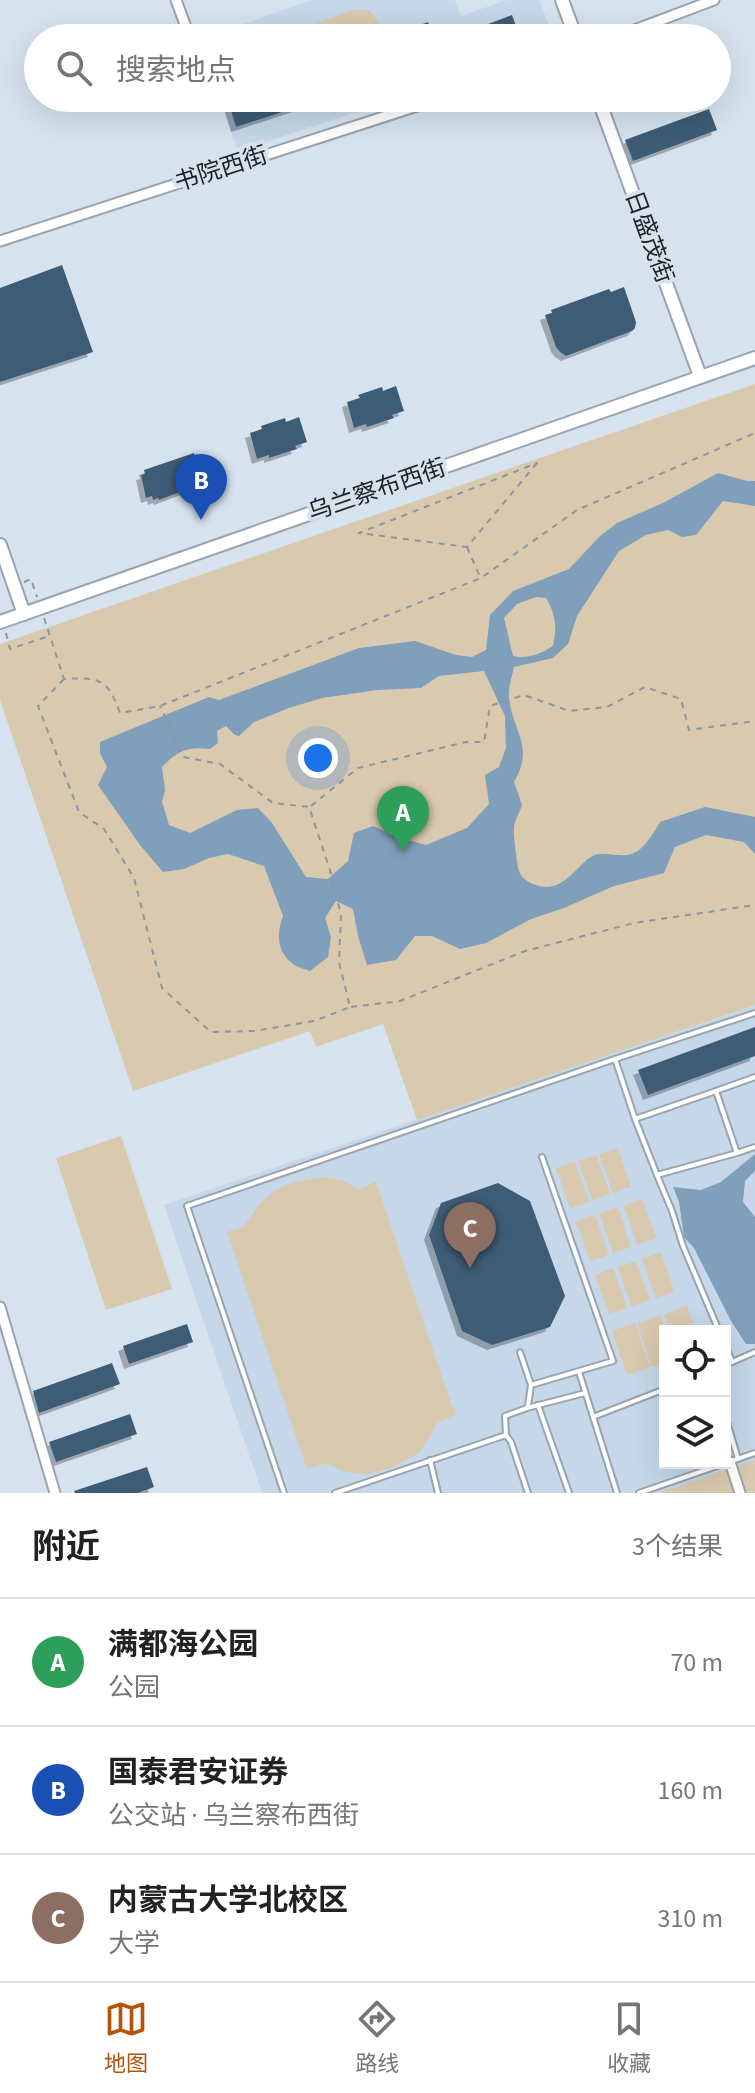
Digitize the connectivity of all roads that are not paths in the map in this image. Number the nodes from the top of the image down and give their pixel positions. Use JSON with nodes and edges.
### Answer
{"nodes":[{"id":1,"x":176,"y":0,"type":"edge"},
{"id":2,"x":562,"y":0,"type":"edge"},
{"id":3,"x":714,"y":0,"type":"edge"},
{"id":4,"x":185,"y":24,"type":"edge"},
{"id":5,"x":571,"y":24,"type":"edge"},
{"id":6,"x":650,"y":24,"type":"edge"},
{"id":7,"x":399,"y":112,"type":"edge"},
{"id":8,"x":603,"y":112,"type":"edge"},
{"id":9,"x":0,"y":241,"type":"edge"},
{"id":10,"x":755,"y":358,"type":"edge"},
{"id":11,"x":700,"y":376,"type":"junction"},
{"id":12,"x":0,"y":545,"type":"edge"},
{"id":13,"x":24,"y":614,"type":"junction"},
{"id":14,"x":1,"y":622,"type":"edge"},
{"id":15,"x":755,"y":1013,"type":"edge"},
{"id":16,"x":615,"y":1059,"type":"junction"},
{"id":17,"x":755,"y":1077,"type":"edge"},
{"id":18,"x":716,"y":1091,"type":"junction"},
{"id":19,"x":635,"y":1119,"type":"junction"},
{"id":20,"x":755,"y":1147,"type":"edge"},
{"id":21,"x":737,"y":1153,"type":"junction"},
{"id":22,"x":542,"y":1157,"type":"dead end"},
{"id":23,"x":657,"y":1175,"type":"junction"},
{"id":24,"x":0,"y":1307,"type":"edge"},
{"id":25,"x":716,"y":1325,"type":"edge"},
{"id":26,"x":520,"y":1352,"type":"dead end"},
{"id":27,"x":755,"y":1352,"type":"edge"},
{"id":28,"x":732,"y":1362,"type":"edge"},
{"id":29,"x":579,"y":1372,"type":"junction"},
{"id":30,"x":531,"y":1385,"type":"junction"},
{"id":31,"x":659,"y":1391,"type":"edge"},
{"id":32,"x":585,"y":1393,"type":"junction"},
{"id":33,"x":538,"y":1405,"type":"junction"},
{"id":34,"x":527,"y":1408,"type":"junction"},
{"id":35,"x":593,"y":1417,"type":"junction"},
{"id":36,"x":506,"y":1435,"type":"junction"},
{"id":37,"x":731,"y":1445,"type":"edge"},
{"id":38,"x":755,"y":1453,"type":"edge"},
{"id":39,"x":430,"y":1460,"type":"junction"},
{"id":40,"x":734,"y":1460,"type":"junction"},
{"id":41,"x":55,"y":1493,"type":"edge"},
{"id":42,"x":284,"y":1493,"type":"edge"},
{"id":43,"x":335,"y":1493,"type":"edge"},
{"id":44,"x":438,"y":1493,"type":"edge"},
{"id":45,"x":528,"y":1493,"type":"edge"},
{"id":46,"x":569,"y":1493,"type":"edge"},
{"id":47,"x":617,"y":1493,"type":"edge"},
{"id":48,"x":639,"y":1493,"type":"edge"},
{"id":49,"x":740,"y":1493,"type":"edge"}],
"edges":[{"from":1,"to":4,"type":"street"},
{"from":2,"to":5,"type":"street"},
{"from":3,"to":6,"type":"street"},
{"from":7,"to":9,"type":"street","name":"书院西街"},
{"from":8,"to":11,"type":"street","name":"日盛茂街"},
{"from":10,"to":11,"type":"street","name":"乌兰察布西街"},
{"from":11,"to":13,"type":"street","name":"乌兰察布西街"},
{"from":12,"to":13,"type":"street"},
{"from":13,"to":14,"type":"street","name":"乌兰察布西街"},
{"from":15,"to":16,"type":"lane"},
{"from":16,"to":19,"type":"lane"},
{"from":16,"to":42,"type":"lane"},
{"from":17,"to":18,"type":"lane"},
{"from":18,"to":19,"type":"lane"},
{"from":18,"to":21,"type":"lane"},
{"from":19,"to":23,"type":"lane"},
{"from":20,"to":21,"type":"lane"},
{"from":21,"to":23,"type":"lane"},
{"from":22,"to":29,"type":"lane"},
{"from":23,"to":25,"type":"lane"},
{"from":24,"to":41,"type":"street"},
{"from":26,"to":30,"type":"lane"},
{"from":27,"to":28,"type":"lane"},
{"from":29,"to":30,"type":"lane"},
{"from":29,"to":32,"type":"lane"},
{"from":30,"to":34,"type":"lane"},
{"from":31,"to":35,"type":"lane"},
{"from":32,"to":33,"type":"lane"},
{"from":32,"to":35,"type":"lane"},
{"from":33,"to":34,"type":"lane"},
{"from":33,"to":46,"type":"lane"},
{"from":34,"to":36,"type":"lane"},
{"from":35,"to":47,"type":"lane"},
{"from":36,"to":39,"type":"lane"},
{"from":36,"to":45,"type":"lane"},
{"from":37,"to":40,"type":"lane"},
{"from":38,"to":40,"type":"lane"},
{"from":39,"to":43,"type":"lane"},
{"from":39,"to":44,"type":"lane"},
{"from":40,"to":48,"type":"lane"},
{"from":40,"to":49,"type":"street"}]}
